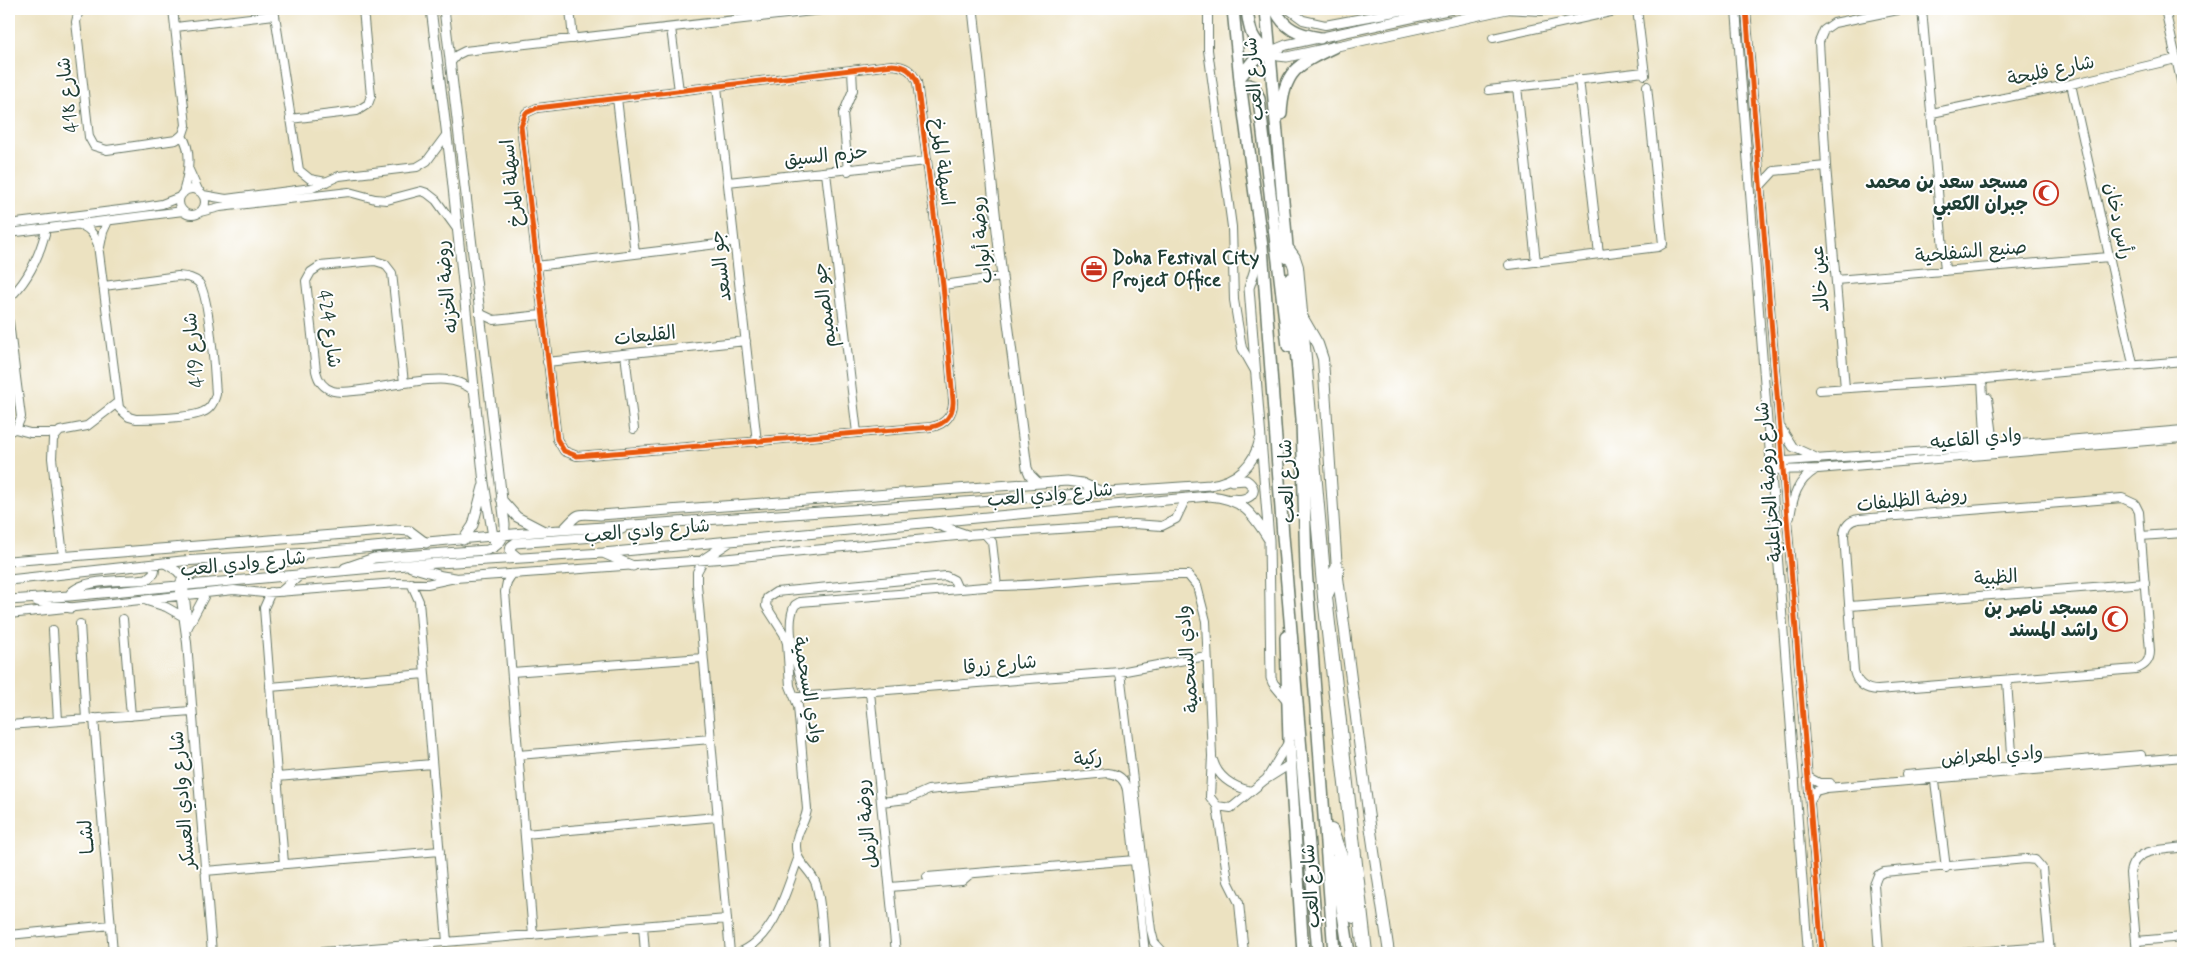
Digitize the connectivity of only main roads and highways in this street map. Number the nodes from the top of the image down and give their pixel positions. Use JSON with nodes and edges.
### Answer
{"nodes":[{"id":1,"x":1232,"y":9,"type":"edge"},
{"id":2,"x":1247,"y":9,"type":"edge"},
{"id":3,"x":1266,"y":9,"type":"edge"},
{"id":4,"x":1275,"y":9,"type":"edge"},
{"id":5,"x":1320,"y":38,"type":"road end"},
{"id":6,"x":1334,"y":47,"type":"road end"},
{"id":7,"x":1269,"y":52,"type":"junction"},
{"id":8,"x":1240,"y":76,"type":"junction"},
{"id":9,"x":1241,"y":90,"type":"junction"},
{"id":10,"x":1279,"y":163,"type":"junction"},
{"id":11,"x":1288,"y":252,"type":"junction"},
{"id":12,"x":1300,"y":310,"type":"junction"},
{"id":13,"x":1302,"y":419,"type":"junction"},
{"id":14,"x":1283,"y":536,"type":"junction"},
{"id":15,"x":1337,"y":570,"type":"junction"},
{"id":16,"x":1325,"y":597,"type":"junction"},
{"id":17,"x":1323,"y":805,"type":"junction"},
{"id":18,"x":1331,"y":831,"type":"junction"},
{"id":19,"x":1363,"y":931,"type":"junction"},
{"id":20,"x":1303,"y":953,"type":"edge"},
{"id":21,"x":1318,"y":953,"type":"edge"},
{"id":22,"x":1334,"y":953,"type":"edge"},
{"id":23,"x":1349,"y":953,"type":"edge"},
{"id":24,"x":1364,"y":953,"type":"edge"},
{"id":25,"x":1370,"y":953,"type":"edge"},
{"id":26,"x":1389,"y":953,"type":"edge"}],
"edges":[{"from":1,"to":8,"type":"main road","name":"شارع العب"},
{"from":2,"to":7,"type":"main road"},
{"from":3,"to":7,"type":"main road","name":"شارع العب"},
{"from":4,"to":5,"type":"main road"},
{"from":6,"to":10,"type":"main road"},
{"from":7,"to":8,"type":"main road"},
{"from":7,"to":10,"type":"main road","name":"شارع العب"},
{"from":8,"to":9,"type":"main road","name":"شارع العب"},
{"from":9,"to":13,"type":"main road"},
{"from":9,"to":14,"type":"main road","name":"شارع العب"},
{"from":10,"to":11,"type":"main road","name":"شارع العب"},
{"from":11,"to":12,"type":"highway"},
{"from":11,"to":13,"type":"main road","name":"شارع العب"},
{"from":12,"to":15,"type":"main road"},
{"from":12,"to":16,"type":"highway"},
{"from":13,"to":17,"type":"main road","name":"شارع العب"},
{"from":14,"to":20,"type":"main road"},
{"from":14,"to":21,"type":"main road","name":"شارع العب"},
{"from":15,"to":16,"type":"highway"},
{"from":15,"to":26,"type":"main road"},
{"from":16,"to":19,"type":"highway"},
{"from":17,"to":18,"type":"main road"},
{"from":17,"to":22,"type":"main road","name":"شارع العب"},
{"from":18,"to":23,"type":"main road"},
{"from":18,"to":24,"type":"highway"},
{"from":19,"to":24,"type":"highway"},
{"from":19,"to":25,"type":"highway"}]}
